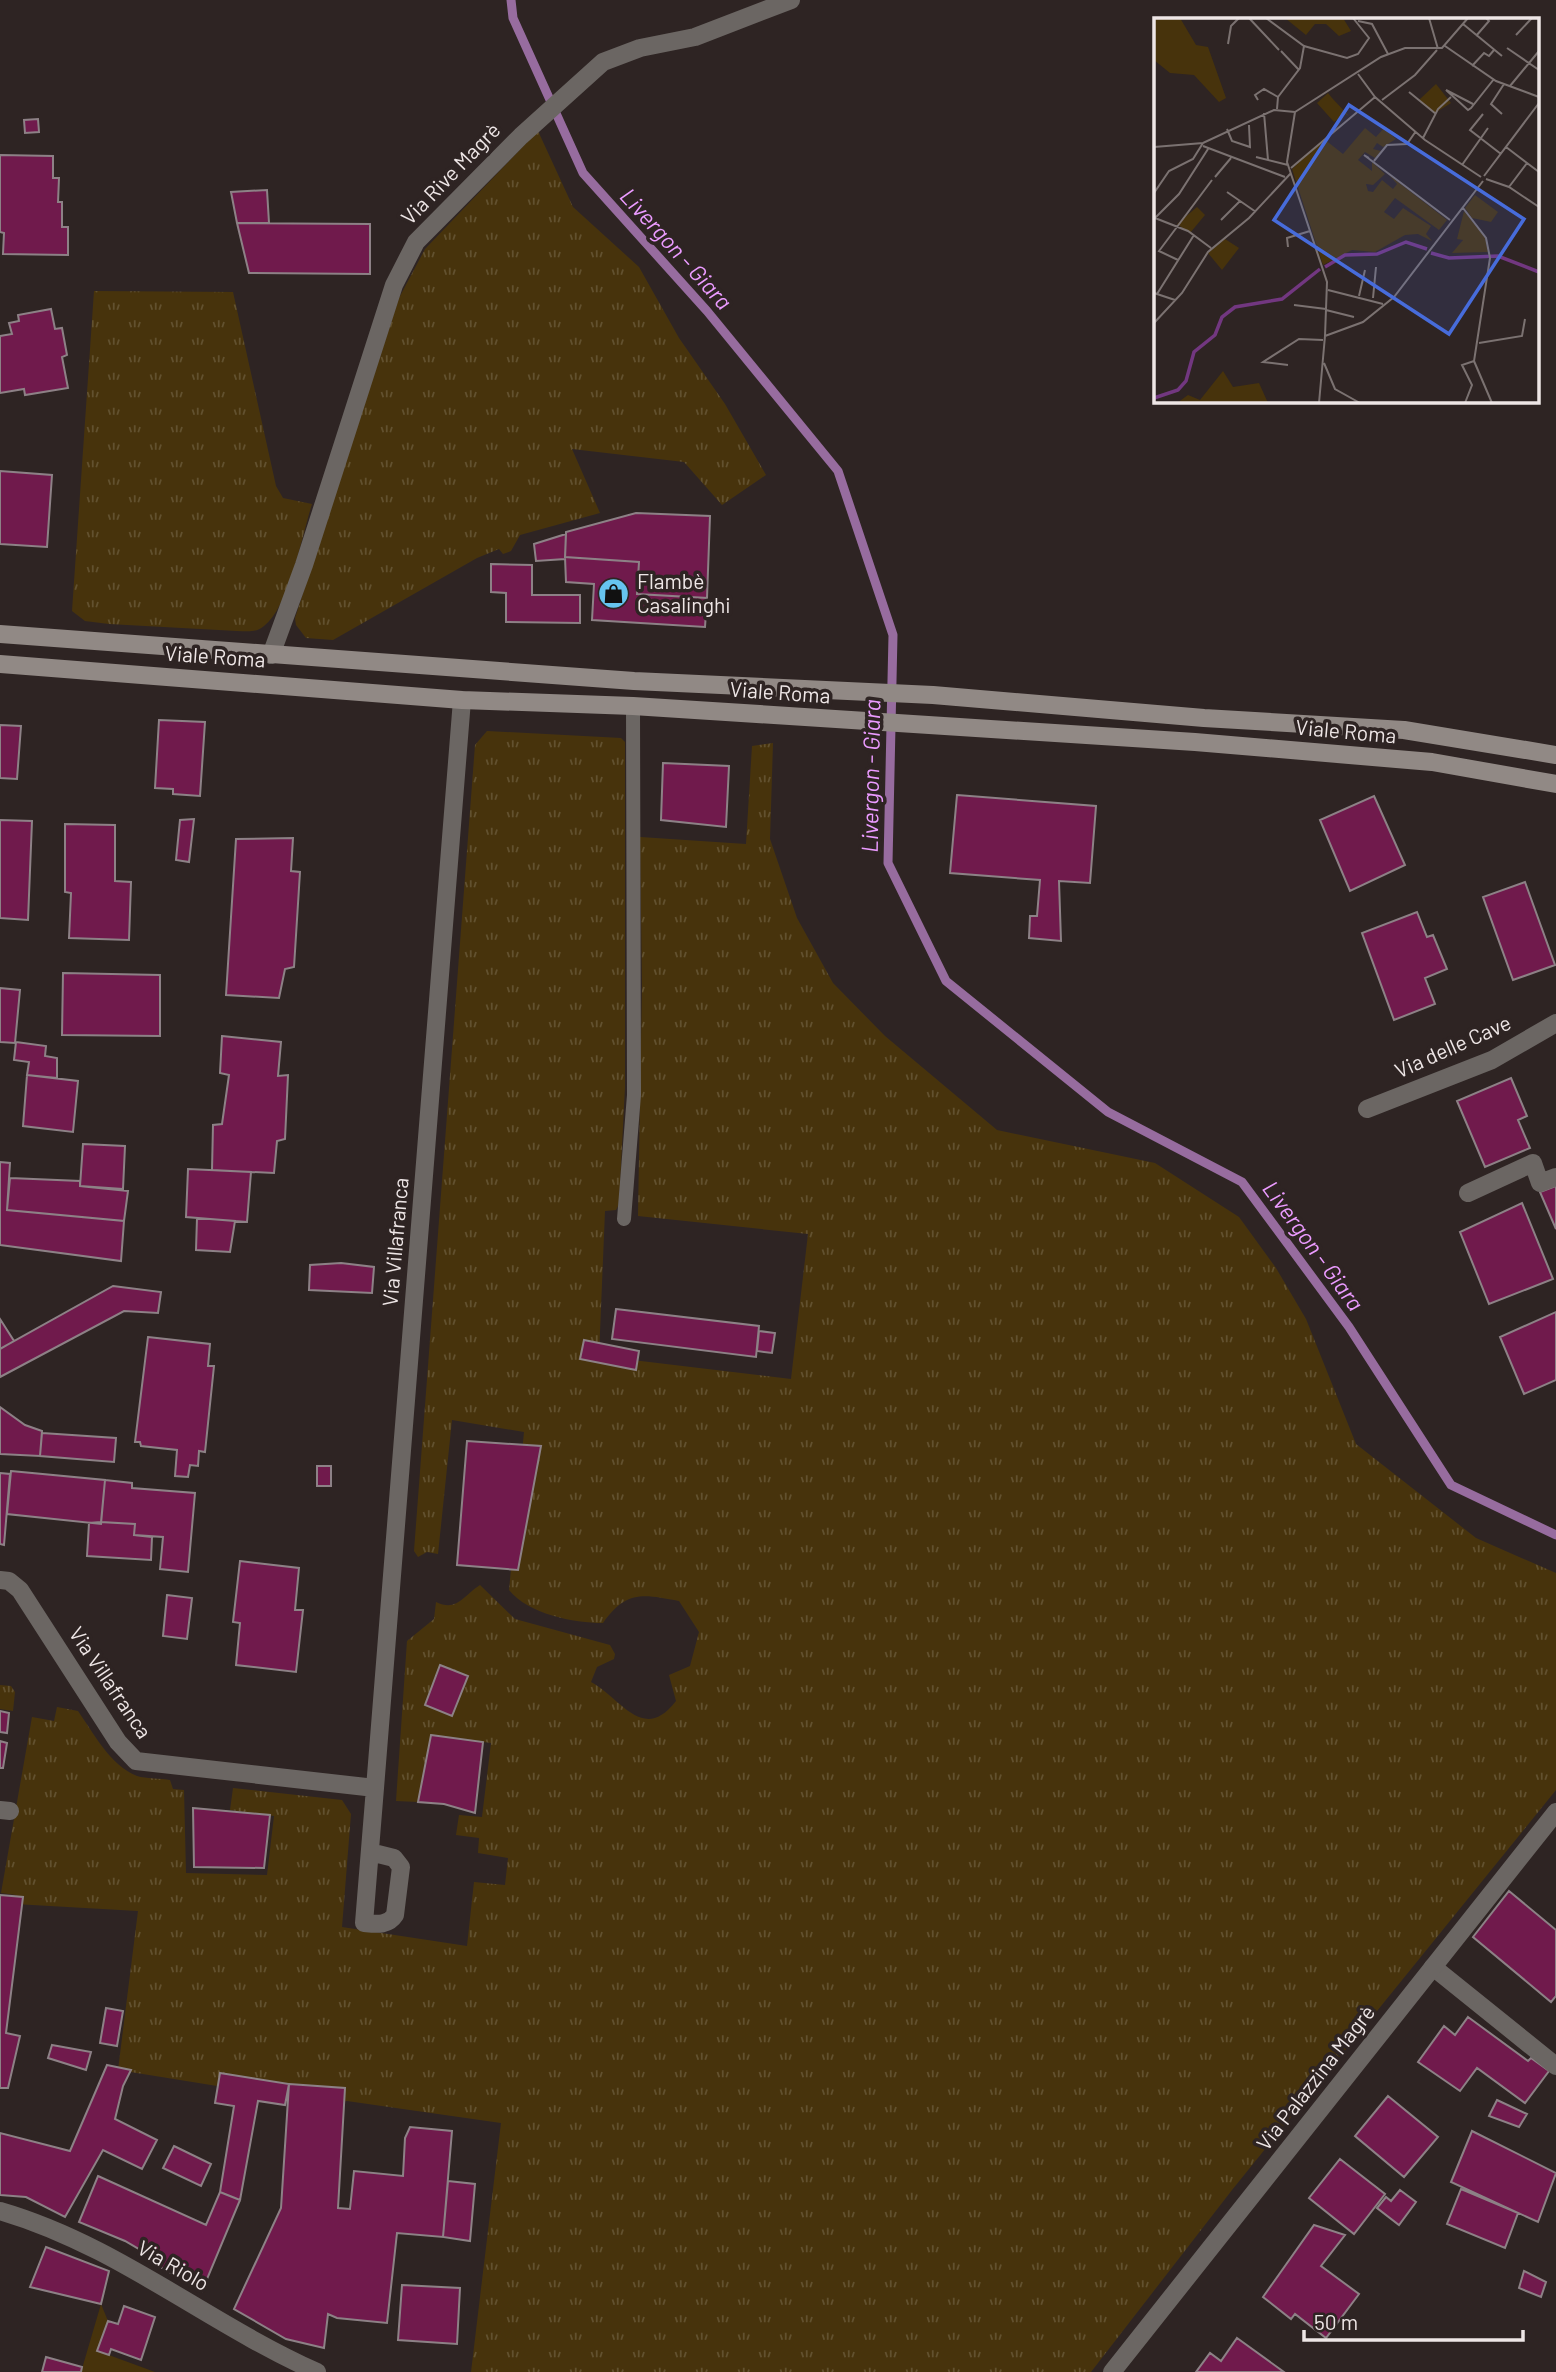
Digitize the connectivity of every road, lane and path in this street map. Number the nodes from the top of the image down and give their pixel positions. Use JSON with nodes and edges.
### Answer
{"nodes":[{"id":1,"x":791,"y":0,"type":"edge"},
{"id":2,"x":0,"y":634,"type":"edge"},
{"id":3,"x":271,"y":654,"type":"junction"},
{"id":4,"x":0,"y":664,"type":"edge"},
{"id":5,"x":464,"y":668,"type":"junction"},
{"id":6,"x":635,"y":681,"type":"junction"},
{"id":7,"x":269,"y":684,"type":"junction"},
{"id":8,"x":462,"y":700,"type":"junction"},
{"id":9,"x":1022,"y":702,"type":"junction"},
{"id":10,"x":633,"y":706,"type":"junction"},
{"id":11,"x":1115,"y":710,"type":"junction"},
{"id":12,"x":1020,"y":731,"type":"junction"},
{"id":13,"x":1113,"y":737,"type":"junction"},
{"id":14,"x":1556,"y":755,"type":"edge"},
{"id":15,"x":1556,"y":784,"type":"edge"},
{"id":16,"x":1556,"y":1023,"type":"edge"},
{"id":17,"x":1367,"y":1109,"type":"dead end"},
{"id":18,"x":1556,"y":1177,"type":"edge"},
{"id":19,"x":1468,"y":1193,"type":"dead end"},
{"id":20,"x":624,"y":1219,"type":"dead end"},
{"id":21,"x":0,"y":1580,"type":"edge"},
{"id":22,"x":375,"y":1788,"type":"junction"},
{"id":23,"x":1556,"y":1812,"type":"edge"},
{"id":24,"x":370,"y":1852,"type":"dead end"},
{"id":25,"x":1433,"y":1967,"type":"junction"},
{"id":26,"x":1556,"y":2066,"type":"edge"},
{"id":27,"x":0,"y":2211,"type":"edge"},
{"id":28,"x":317,"y":2372,"type":"edge"},
{"id":29,"x":1112,"y":2372,"type":"edge"}],
"edges":[{"from":1,"to":3,"type":"street","name":"Via Rive Magrè"},
{"from":2,"to":3,"type":"main road","name":"Viale Roma"},
{"from":3,"to":5,"type":"main road","name":"Viale Roma"},
{"from":3,"to":7,"type":"main road"},
{"from":4,"to":7,"type":"main road","name":"Viale Roma"},
{"from":5,"to":6,"type":"main road","name":"Viale Roma"},
{"from":5,"to":8,"type":"main road"},
{"from":6,"to":9,"type":"main road","name":"Viale Roma"},
{"from":6,"to":10,"type":"main road"},
{"from":7,"to":8,"type":"main road","name":"Viale Roma"},
{"from":8,"to":10,"type":"main road","name":"Viale Roma"},
{"from":8,"to":22,"type":"street","name":"Via Villafranca"},
{"from":9,"to":11,"type":"main road","name":"Viale Roma"},
{"from":9,"to":12,"type":"main road"},
{"from":10,"to":12,"type":"main road","name":"Viale Roma"},
{"from":10,"to":20,"type":"lane"},
{"from":11,"to":13,"type":"main road"},
{"from":11,"to":14,"type":"main road","name":"Viale Roma"},
{"from":12,"to":13,"type":"main road","name":"Viale Roma"},
{"from":13,"to":15,"type":"main road","name":"Viale Roma"},
{"from":16,"to":17,"type":"street","name":"Via delle Cave"},
{"from":18,"to":19,"type":"street"},
{"from":21,"to":22,"type":"street","name":"Via Villafranca"},
{"from":22,"to":24,"type":"street","name":"Via Villafranca"},
{"from":23,"to":25,"type":"street","name":"Via Palazzina Magrè"},
{"from":25,"to":26,"type":"street"},
{"from":25,"to":29,"type":"street","name":"Via Palazzina Magrè"},
{"from":27,"to":28,"type":"street","name":"Via Riolo"}]}
